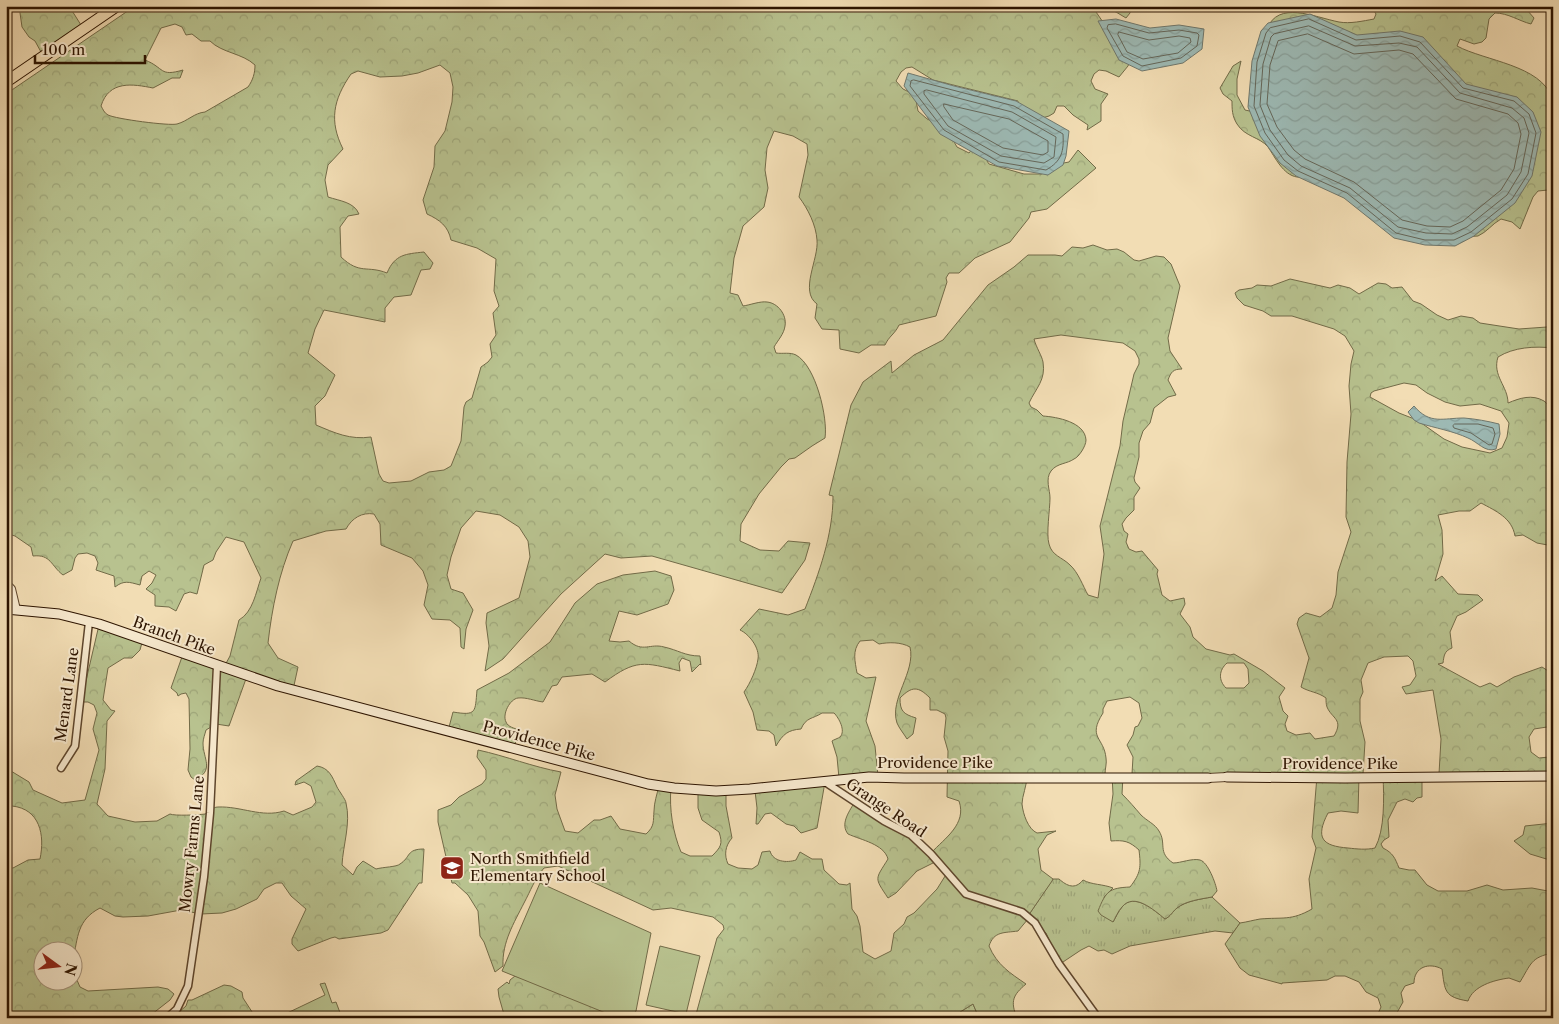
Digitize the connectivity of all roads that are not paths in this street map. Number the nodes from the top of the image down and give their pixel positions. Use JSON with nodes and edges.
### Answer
{"nodes":[{"id":1,"x":117,"y":6,"type":"edge"},
{"id":2,"x":6,"y":82,"type":"edge"},
{"id":3,"x":6,"y":584,"type":"edge"},
{"id":4,"x":11,"y":610,"type":"edge"},
{"id":5,"x":89,"y":622,"type":"junction"},
{"id":6,"x":217,"y":666,"type":"junction"},
{"id":7,"x":330,"y":701,"type":"joint"},
{"id":8,"x":62,"y":768,"type":"dead end"},
{"id":9,"x":1553,"y":776,"type":"edge"},
{"id":10,"x":1227,"y":777,"type":"joint"},
{"id":11,"x":1208,"y":778,"type":"joint"},
{"id":12,"x":825,"y":782,"type":"junction"},
{"id":13,"x":167,"y":1018,"type":"edge"},
{"id":14,"x":1098,"y":1018,"type":"edge"}],
"edges":[{"from":1,"to":2,"type":"main road"},
{"from":3,"to":4,"type":"street"},
{"from":4,"to":5,"type":"main road","name":"Branch Pike"},
{"from":5,"to":6,"type":"main road","name":"Branch Pike"},
{"from":5,"to":8,"type":"street","name":"Menard Lane"},
{"from":6,"to":7,"type":"main road","name":"Branch Pike"},
{"from":6,"to":13,"type":"street","name":"Mowry Farms Lane"},
{"from":7,"to":12,"type":"main road","name":"Providence Pike"},
{"from":9,"to":10,"type":"main road","name":"Providence Pike"},
{"from":10,"to":11,"type":"street","name":"Providence Pike"},
{"from":11,"to":12,"type":"main road","name":"Providence Pike"},
{"from":12,"to":14,"type":"street","name":"Grange Road"}]}
